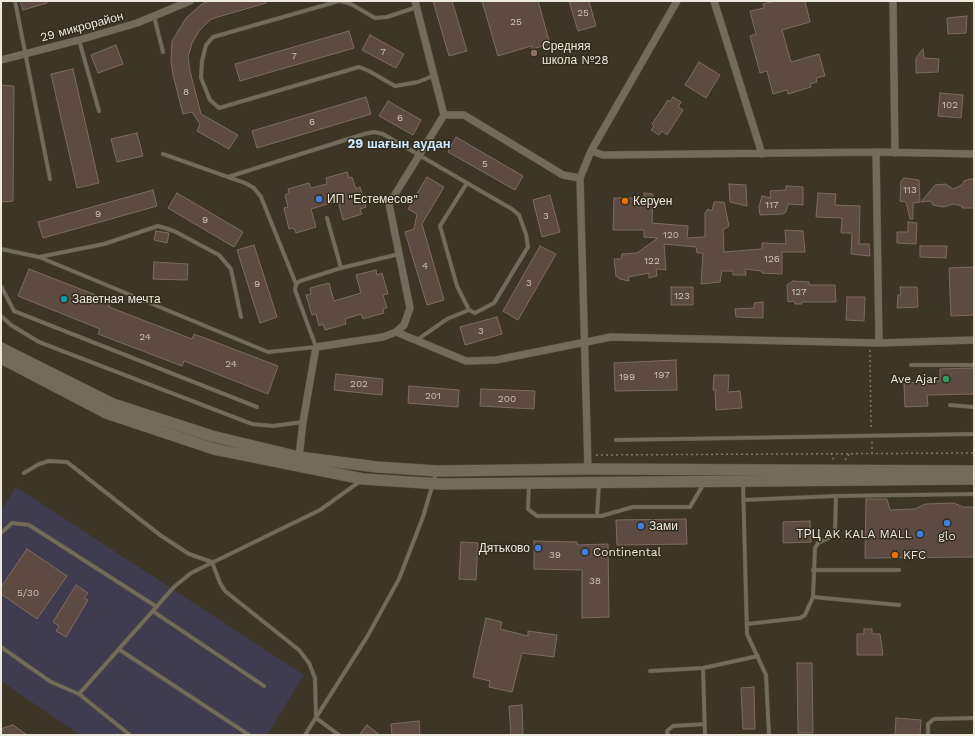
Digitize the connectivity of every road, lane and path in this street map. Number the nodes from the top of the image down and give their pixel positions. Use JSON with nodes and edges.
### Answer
{"nodes":[{"id":1,"x":15,"y":1,"type":"edge"},
{"id":2,"x":190,"y":1,"type":"edge"},
{"id":3,"x":340,"y":1,"type":"edge"},
{"id":4,"x":677,"y":1,"type":"edge"},
{"id":5,"x":714,"y":1,"type":"edge"},
{"id":6,"x":893,"y":1,"type":"edge"},
{"id":7,"x":416,"y":4,"type":"edge"},
{"id":8,"x":154,"y":16,"type":"junction"},
{"id":9,"x":79,"y":40,"type":"junction"},
{"id":10,"x":163,"y":52,"type":"dead end"},
{"id":11,"x":26,"y":53,"type":"junction"},
{"id":12,"x":1,"y":60,"type":"edge"},
{"id":13,"x":435,"y":75,"type":"junction"},
{"id":14,"x":100,"y":111,"type":"dead end"},
{"id":15,"x":444,"y":115,"type":"junction"},
{"id":16,"x":591,"y":151,"type":"junction"},
{"id":17,"x":876,"y":152,"type":"junction"},
{"id":18,"x":895,"y":153,"type":"junction"},
{"id":19,"x":163,"y":154,"type":"dead end"},
{"id":20,"x":762,"y":154,"type":"junction"},
{"id":21,"x":974,"y":154,"type":"edge"},
{"id":22,"x":418,"y":155,"type":"junction"},
{"id":23,"x":228,"y":177,"type":"junction"},
{"id":24,"x":580,"y":178,"type":"junction"},
{"id":25,"x":50,"y":179,"type":"dead end"},
{"id":26,"x":467,"y":183,"type":"junction"},
{"id":27,"x":327,"y":218,"type":"dead end"},
{"id":28,"x":1,"y":249,"type":"edge"},
{"id":29,"x":400,"y":254,"type":"junction"},
{"id":30,"x":39,"y":257,"type":"junction"},
{"id":31,"x":341,"y":268,"type":"junction"},
{"id":32,"x":296,"y":284,"type":"junction"},
{"id":33,"x":1,"y":286,"type":"edge"},
{"id":34,"x":469,"y":310,"type":"junction"},
{"id":35,"x":1,"y":316,"type":"edge"},
{"id":36,"x":241,"y":317,"type":"dead end"},
{"id":37,"x":396,"y":332,"type":"junction"},
{"id":38,"x":417,"y":340,"type":"junction"},
{"id":39,"x":974,"y":340,"type":"edge"},
{"id":40,"x":584,"y":342,"type":"junction"},
{"id":41,"x":870,"y":342,"type":"junction"},
{"id":42,"x":880,"y":343,"type":"junction"},
{"id":43,"x":316,"y":347,"type":"junction"},
{"id":44,"x":1,"y":348,"type":"edge"},
{"id":45,"x":1,"y":358,"type":"edge"},
{"id":46,"x":974,"y":365,"type":"edge"},
{"id":47,"x":911,"y":366,"type":"dead end"},
{"id":48,"x":950,"y":405,"type":"dead end"},
{"id":49,"x":257,"y":408,"type":"dead end"},
{"id":50,"x":974,"y":408,"type":"edge"},
{"id":51,"x":303,"y":422,"type":"junction"},
{"id":52,"x":974,"y":434,"type":"edge"},
{"id":53,"x":872,"y":435,"type":"junction"},
{"id":54,"x":616,"y":440,"type":"dead end"},
{"id":55,"x":872,"y":453,"type":"junction"},
{"id":56,"x":974,"y":453,"type":"edge"},
{"id":57,"x":588,"y":455,"type":"junction"},
{"id":58,"x":299,"y":461,"type":"junction"},
{"id":59,"x":588,"y":469,"type":"junction"},
{"id":60,"x":437,"y":470,"type":"junction"},
{"id":61,"x":974,"y":471,"type":"edge"},
{"id":62,"x":24,"y":473,"type":"dead end"},
{"id":63,"x":363,"y":479,"type":"junction"},
{"id":64,"x":974,"y":479,"type":"edge"},
{"id":65,"x":704,"y":482,"type":"junction"},
{"id":66,"x":743,"y":482,"type":"junction"},
{"id":67,"x":432,"y":483,"type":"junction"},
{"id":68,"x":529,"y":483,"type":"junction"},
{"id":69,"x":594,"y":483,"type":"junction"},
{"id":70,"x":974,"y":494,"type":"edge"},
{"id":71,"x":836,"y":496,"type":"junction"},
{"id":72,"x":743,"y":500,"type":"junction"},
{"id":73,"x":597,"y":516,"type":"junction"},
{"id":74,"x":1,"y":533,"type":"edge"},
{"id":75,"x":212,"y":562,"type":"junction"},
{"id":76,"x":813,"y":570,"type":"junction"},
{"id":77,"x":899,"y":570,"type":"dead end"},
{"id":78,"x":812,"y":597,"type":"junction"},
{"id":79,"x":899,"y":604,"type":"dead end"},
{"id":80,"x":157,"y":607,"type":"junction"},
{"id":81,"x":154,"y":612,"type":"junction"},
{"id":82,"x":747,"y":624,"type":"junction"},
{"id":83,"x":1,"y":647,"type":"edge"},
{"id":84,"x":120,"y":650,"type":"junction"},
{"id":85,"x":758,"y":656,"type":"junction"},
{"id":86,"x":703,"y":668,"type":"junction"},
{"id":87,"x":650,"y":671,"type":"dead end"},
{"id":88,"x":264,"y":686,"type":"dead end"},
{"id":89,"x":79,"y":694,"type":"junction"},
{"id":90,"x":316,"y":718,"type":"junction"},
{"id":91,"x":974,"y":718,"type":"edge"},
{"id":92,"x":705,"y":724,"type":"junction"},
{"id":93,"x":130,"y":735,"type":"edge"},
{"id":94,"x":249,"y":735,"type":"edge"},
{"id":95,"x":305,"y":735,"type":"edge"},
{"id":96,"x":339,"y":735,"type":"edge"},
{"id":97,"x":668,"y":735,"type":"edge"},
{"id":98,"x":706,"y":735,"type":"edge"},
{"id":99,"x":769,"y":735,"type":"edge"},
{"id":100,"x":928,"y":735,"type":"edge"}],
"edges":[{"from":1,"to":11,"type":"lane"},
{"from":2,"to":8,"type":"street","name":"29 микрорайон"},
{"from":3,"to":7,"type":"lane"},
{"from":3,"to":13,"type":"lane"},
{"from":4,"to":16,"type":"street"},
{"from":5,"to":20,"type":"street"},
{"from":6,"to":18,"type":"street"},
{"from":7,"to":13,"type":"street"},
{"from":8,"to":9,"type":"street","name":"29 микрорайон"},
{"from":8,"to":10,"type":"lane"},
{"from":9,"to":11,"type":"street","name":"29 микрорайон"},
{"from":9,"to":14,"type":"lane"},
{"from":11,"to":12,"type":"street","name":"29 микрорайон"},
{"from":11,"to":25,"type":"lane"},
{"from":13,"to":15,"type":"street"},
{"from":15,"to":22,"type":"street"},
{"from":15,"to":24,"type":"street"},
{"from":16,"to":20,"type":"street"},
{"from":16,"to":24,"type":"street"},
{"from":17,"to":18,"type":"street"},
{"from":17,"to":20,"type":"street"},
{"from":17,"to":42,"type":"street"},
{"from":18,"to":21,"type":"street"},
{"from":19,"to":23,"type":"lane"},
{"from":22,"to":23,"type":"lane"},
{"from":22,"to":26,"type":"lane"},
{"from":22,"to":29,"type":"street"},
{"from":23,"to":32,"type":"lane"},
{"from":24,"to":40,"type":"street"},
{"from":26,"to":34,"type":"lane"},
{"from":26,"to":34,"type":"lane"},
{"from":27,"to":31,"type":"lane"},
{"from":28,"to":30,"type":"lane"},
{"from":29,"to":31,"type":"lane"},
{"from":29,"to":37,"type":"street"},
{"from":30,"to":36,"type":"lane"},
{"from":30,"to":43,"type":"lane"},
{"from":31,"to":32,"type":"lane"},
{"from":32,"to":43,"type":"lane"},
{"from":33,"to":49,"type":"lane"},
{"from":34,"to":38,"type":"lane"},
{"from":35,"to":51,"type":"lane"},
{"from":37,"to":38,"type":"street"},
{"from":37,"to":43,"type":"street"},
{"from":38,"to":40,"type":"street"},
{"from":39,"to":42,"type":"street"},
{"from":40,"to":41,"type":"street"},
{"from":40,"to":57,"type":"street"},
{"from":41,"to":42,"type":"street"},
{"from":41,"to":53,"type":"path"},
{"from":43,"to":51,"type":"street"},
{"from":44,"to":58,"type":"main road"},
{"from":45,"to":58,"type":"main road"},
{"from":46,"to":47,"type":"lane"},
{"from":48,"to":50,"type":"lane"},
{"from":51,"to":58,"type":"street"},
{"from":52,"to":53,"type":"lane"},
{"from":53,"to":54,"type":"lane"},
{"from":53,"to":55,"type":"path"},
{"from":55,"to":56,"type":"path"},
{"from":55,"to":57,"type":"path"},
{"from":57,"to":59,"type":"street"},
{"from":58,"to":60,"type":"main road"},
{"from":58,"to":63,"type":"main road"},
{"from":59,"to":60,"type":"main road"},
{"from":59,"to":61,"type":"main road"},
{"from":59,"to":69,"type":"main road"},
{"from":60,"to":67,"type":"lane"},
{"from":62,"to":75,"type":"lane"},
{"from":63,"to":67,"type":"main road"},
{"from":63,"to":75,"type":"lane"},
{"from":64,"to":66,"type":"main road"},
{"from":65,"to":66,"type":"main road"},
{"from":65,"to":69,"type":"main road"},
{"from":65,"to":73,"type":"lane"},
{"from":66,"to":72,"type":"lane"},
{"from":67,"to":68,"type":"main road"},
{"from":67,"to":90,"type":"lane"},
{"from":68,"to":69,"type":"main road"},
{"from":68,"to":73,"type":"lane"},
{"from":69,"to":73,"type":"lane"},
{"from":70,"to":71,"type":"lane"},
{"from":71,"to":72,"type":"lane"},
{"from":71,"to":76,"type":"lane"},
{"from":72,"to":82,"type":"lane"},
{"from":74,"to":80,"type":"lane"},
{"from":75,"to":80,"type":"lane"},
{"from":75,"to":90,"type":"lane"},
{"from":76,"to":77,"type":"lane"},
{"from":76,"to":78,"type":"lane"},
{"from":78,"to":79,"type":"lane"},
{"from":78,"to":82,"type":"lane"},
{"from":80,"to":81,"type":"lane"},
{"from":81,"to":84,"type":"lane"},
{"from":81,"to":88,"type":"lane"},
{"from":82,"to":85,"type":"lane"},
{"from":83,"to":89,"type":"lane"},
{"from":84,"to":89,"type":"lane"},
{"from":84,"to":94,"type":"lane"},
{"from":85,"to":86,"type":"lane"},
{"from":85,"to":99,"type":"lane"},
{"from":86,"to":87,"type":"lane"},
{"from":86,"to":92,"type":"lane"},
{"from":89,"to":93,"type":"lane"},
{"from":90,"to":95,"type":"lane"},
{"from":90,"to":96,"type":"lane"},
{"from":91,"to":100,"type":"lane"},
{"from":92,"to":97,"type":"lane"},
{"from":92,"to":98,"type":"lane"}]}
